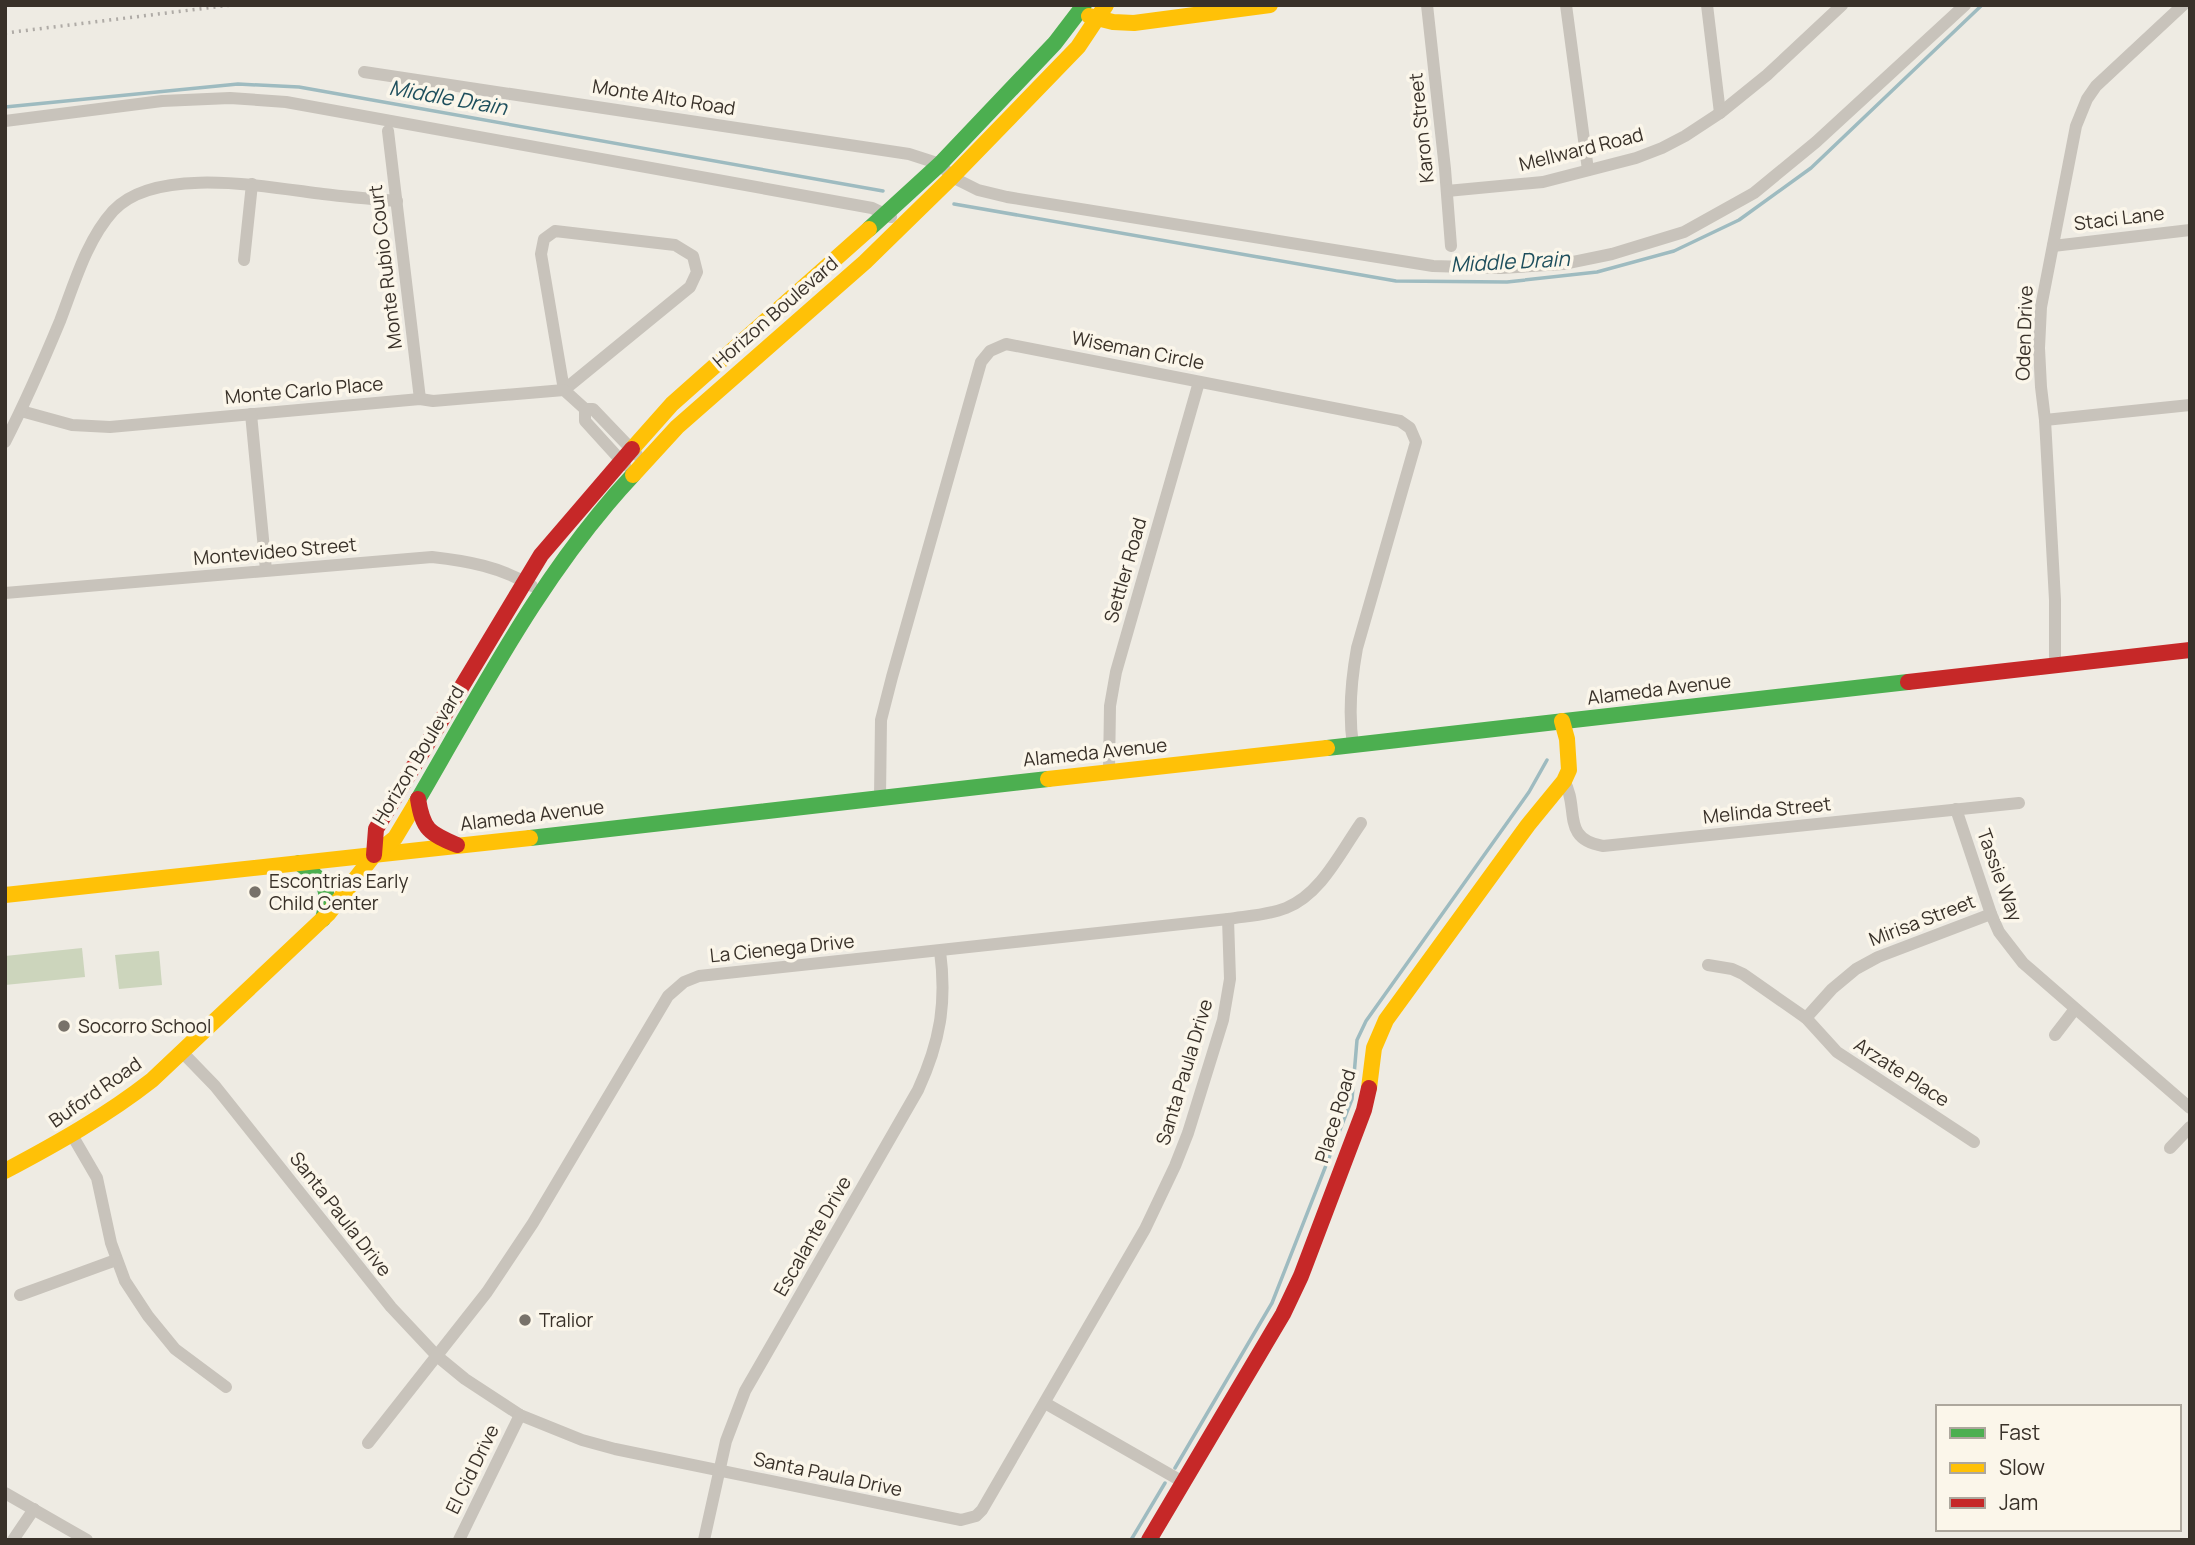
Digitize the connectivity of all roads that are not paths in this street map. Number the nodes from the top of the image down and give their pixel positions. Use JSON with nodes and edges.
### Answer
{"nodes":[{"id":1,"x":1270,"y":5,"type":"edge"},
{"id":2,"x":1427,"y":5,"type":"edge"},
{"id":3,"x":1566,"y":5,"type":"edge"},
{"id":4,"x":1707,"y":5,"type":"edge"},
{"id":5,"x":1842,"y":5,"type":"edge"},
{"id":6,"x":1965,"y":5,"type":"edge"},
{"id":7,"x":2183,"y":5,"type":"edge"},
{"id":8,"x":1082,"y":9,"type":"edge"},
{"id":9,"x":1102,"y":12,"type":"edge"},
{"id":10,"x":364,"y":72,"type":"dead end"},
{"id":11,"x":1720,"y":113,"type":"junction"},
{"id":12,"x":5,"y":121,"type":"edge"},
{"id":13,"x":388,"y":131,"type":"dead end"},
{"id":14,"x":940,"y":164,"type":"junction"},
{"id":15,"x":1588,"y":170,"type":"junction"},
{"id":16,"x":952,"y":177,"type":"junction"},
{"id":17,"x":252,"y":184,"type":"junction"},
{"id":18,"x":1447,"y":191,"type":"junction"},
{"id":19,"x":397,"y":201,"type":"junction"},
{"id":20,"x":887,"y":214,"type":"junction"},
{"id":21,"x":902,"y":226,"type":"junction"},
{"id":22,"x":2190,"y":230,"type":"edge"},
{"id":23,"x":1451,"y":246,"type":"dead end"},
{"id":24,"x":2053,"y":246,"type":"junction"},
{"id":25,"x":244,"y":260,"type":"dead end"},
{"id":26,"x":1199,"y":382,"type":"junction"},
{"id":27,"x":564,"y":390,"type":"junction"},
{"id":28,"x":420,"y":398,"type":"junction"},
{"id":29,"x":2190,"y":405,"type":"edge"},
{"id":30,"x":20,"y":411,"type":"junction"},
{"id":31,"x":251,"y":414,"type":"junction"},
{"id":32,"x":2045,"y":420,"type":"junction"},
{"id":33,"x":5,"y":442,"type":"edge"},
{"id":34,"x":625,"y":455,"type":"junction"},
{"id":35,"x":639,"y":468,"type":"junction"},
{"id":36,"x":266,"y":570,"type":"junction"},
{"id":37,"x":526,"y":582,"type":"junction"},
{"id":38,"x":542,"y":592,"type":"junction"},
{"id":39,"x":5,"y":593,"type":"edge"},
{"id":40,"x":2190,"y":650,"type":"edge"},
{"id":41,"x":2055,"y":665,"type":"junction"},
{"id":42,"x":1562,"y":721,"type":"junction"},
{"id":43,"x":1353,"y":745,"type":"junction"},
{"id":44,"x":1109,"y":771,"type":"junction"},
{"id":45,"x":1564,"y":781,"type":"junction"},
{"id":46,"x":880,"y":797,"type":"junction"},
{"id":47,"x":418,"y":799,"type":"junction"},
{"id":48,"x":2019,"y":803,"type":"dead end"},
{"id":49,"x":1956,"y":809,"type":"junction"},
{"id":50,"x":1361,"y":823,"type":"dead end"},
{"id":51,"x":458,"y":845,"type":"junction"},
{"id":52,"x":373,"y":855,"type":"junction"},
{"id":53,"x":299,"y":863,"type":"junction"},
{"id":54,"x":5,"y":895,"type":"edge"},
{"id":55,"x":1990,"y":914,"type":"junction"},
{"id":56,"x":323,"y":919,"type":"junction"},
{"id":57,"x":1228,"y":919,"type":"junction"},
{"id":58,"x":940,"y":951,"type":"junction"},
{"id":59,"x":1708,"y":965,"type":"dead end"},
{"id":60,"x":2075,"y":1009,"type":"junction"},
{"id":61,"x":1806,"y":1018,"type":"junction"},
{"id":62,"x":2055,"y":1035,"type":"dead end"},
{"id":63,"x":182,"y":1052,"type":"junction"},
{"id":64,"x":2190,"y":1108,"type":"edge"},
{"id":65,"x":2190,"y":1127,"type":"edge"},
{"id":66,"x":72,"y":1135,"type":"junction"},
{"id":67,"x":1974,"y":1142,"type":"dead end"},
{"id":68,"x":2170,"y":1147,"type":"dead end"},
{"id":69,"x":5,"y":1171,"type":"edge"},
{"id":70,"x":116,"y":1261,"type":"junction"},
{"id":71,"x":20,"y":1295,"type":"dead end"},
{"id":72,"x":437,"y":1356,"type":"junction"},
{"id":73,"x":226,"y":1387,"type":"dead end"},
{"id":74,"x":1045,"y":1403,"type":"junction"},
{"id":75,"x":520,"y":1415,"type":"junction"},
{"id":76,"x":368,"y":1443,"type":"dead end"},
{"id":77,"x":719,"y":1471,"type":"junction"},
{"id":78,"x":1183,"y":1482,"type":"junction"},
{"id":79,"x":5,"y":1493,"type":"edge"},
{"id":80,"x":34,"y":1509,"type":"junction"},
{"id":81,"x":13,"y":1540,"type":"edge"},
{"id":82,"x":88,"y":1540,"type":"edge"},
{"id":83,"x":459,"y":1540,"type":"edge"},
{"id":84,"x":704,"y":1540,"type":"edge"},
{"id":85,"x":1149,"y":1540,"type":"edge"}],
"edges":[{"from":1,"to":9,"type":"main road"},
{"from":2,"to":18,"type":"street","name":"Karon Street"},
{"from":3,"to":15,"type":"street"},
{"from":4,"to":11,"type":"street"},
{"from":5,"to":11,"type":"street","name":"Mellward Road"},
{"from":6,"to":16,"type":"street"},
{"from":7,"to":24,"type":"street","name":"Oden Drive"},
{"from":8,"to":9,"type":"main road"},
{"from":8,"to":14,"type":"main road","name":"Horizon Boulevard"},
{"from":9,"to":16,"type":"main road","name":"Horizon Boulevard"},
{"from":10,"to":14,"type":"street","name":"Monte Alto Road"},
{"from":11,"to":15,"type":"street","name":"Mellward Road"},
{"from":12,"to":20,"type":"street"},
{"from":13,"to":19,"type":"street","name":"Monte Rubio Court"},
{"from":14,"to":16,"type":"street"},
{"from":14,"to":20,"type":"main road","name":"Horizon Boulevard"},
{"from":15,"to":18,"type":"street","name":"Mellward Road"},
{"from":16,"to":21,"type":"main road","name":"Horizon Boulevard"},
{"from":17,"to":19,"type":"street"},
{"from":17,"to":25,"type":"street"},
{"from":17,"to":30,"type":"street"},
{"from":18,"to":23,"type":"street","name":"Karon Street"},
{"from":19,"to":28,"type":"street","name":"Monte Rubio Court"},
{"from":20,"to":21,"type":"street"},
{"from":20,"to":34,"type":"main road","name":"Horizon Boulevard"},
{"from":21,"to":35,"type":"main road","name":"Horizon Boulevard"},
{"from":22,"to":24,"type":"street","name":"Staci Lane"},
{"from":24,"to":32,"type":"street","name":"Oden Drive"},
{"from":26,"to":43,"type":"street","name":"Wiseman Circle"},
{"from":26,"to":44,"type":"street","name":"Settler Road"},
{"from":26,"to":46,"type":"street","name":"Wiseman Circle"},
{"from":27,"to":27,"type":"street"},
{"from":27,"to":28,"type":"street","name":"Monte Carlo Place"},
{"from":27,"to":34,"type":"street"},
{"from":28,"to":31,"type":"street","name":"Monte Carlo Place"},
{"from":29,"to":32,"type":"street"},
{"from":30,"to":31,"type":"street","name":"Monte Carlo Place"},
{"from":30,"to":33,"type":"street"},
{"from":31,"to":36,"type":"street"},
{"from":32,"to":41,"type":"street","name":"Oden Drive"},
{"from":34,"to":35,"type":"street"},
{"from":34,"to":37,"type":"main road","name":"Horizon Boulevard"},
{"from":35,"to":38,"type":"main road","name":"Horizon Boulevard"},
{"from":36,"to":37,"type":"street","name":"Montevideo Street"},
{"from":36,"to":39,"type":"street","name":"Montevideo Street"},
{"from":37,"to":38,"type":"street","name":"Montevideo Street"},
{"from":37,"to":52,"type":"main road","name":"Horizon Boulevard"},
{"from":38,"to":47,"type":"main road","name":"Horizon Boulevard"},
{"from":40,"to":41,"type":"main road","name":"Alameda Avenue"},
{"from":41,"to":42,"type":"main road","name":"Alameda Avenue"},
{"from":42,"to":43,"type":"main road","name":"Alameda Avenue"},
{"from":42,"to":45,"type":"main road"},
{"from":43,"to":44,"type":"main road","name":"Alameda Avenue"},
{"from":44,"to":46,"type":"main road","name":"Alameda Avenue"},
{"from":45,"to":49,"type":"street","name":"Melinda Street"},
{"from":45,"to":78,"type":"main road","name":"Place Road"},
{"from":46,"to":51,"type":"main road","name":"Alameda Avenue"},
{"from":47,"to":51,"type":"main road"},
{"from":47,"to":52,"type":"main road","name":"Horizon Boulevard"},
{"from":48,"to":49,"type":"street","name":"Melinda Street"},
{"from":49,"to":55,"type":"street","name":"Tassie Way"},
{"from":50,"to":57,"type":"street","name":"La Cienega Drive"},
{"from":51,"to":52,"type":"main road","name":"Alameda Avenue"},
{"from":52,"to":53,"type":"main road","name":"Alameda Avenue"},
{"from":52,"to":56,"type":"main road","name":"Buford Road"},
{"from":53,"to":54,"type":"main road","name":"Alameda Avenue"},
{"from":53,"to":56,"type":"main road"},
{"from":55,"to":60,"type":"street","name":"Tassie Way"},
{"from":55,"to":61,"type":"street","name":"Mirisa Street"},
{"from":56,"to":63,"type":"main road","name":"Buford Road"},
{"from":57,"to":58,"type":"street","name":"La Cienega Drive"},
{"from":57,"to":74,"type":"street","name":"Santa Paula Drive"},
{"from":58,"to":72,"type":"street","name":"La Cienega Drive"},
{"from":58,"to":77,"type":"street","name":"Escalante Drive"},
{"from":59,"to":61,"type":"street","name":"Arzate Place"},
{"from":60,"to":62,"type":"street"},
{"from":60,"to":64,"type":"street","name":"Tassie Way"},
{"from":61,"to":67,"type":"street","name":"Arzate Place"},
{"from":63,"to":66,"type":"main road","name":"Buford Road"},
{"from":63,"to":72,"type":"street","name":"Santa Paula Drive"},
{"from":65,"to":68,"type":"street"},
{"from":66,"to":69,"type":"main road","name":"Buford Road"},
{"from":66,"to":70,"type":"street"},
{"from":70,"to":71,"type":"street"},
{"from":70,"to":73,"type":"street"},
{"from":72,"to":75,"type":"street","name":"Santa Paula Drive"},
{"from":72,"to":76,"type":"street","name":"La Cienega Drive"},
{"from":74,"to":77,"type":"street","name":"Santa Paula Drive"},
{"from":74,"to":78,"type":"street"},
{"from":75,"to":77,"type":"street","name":"Santa Paula Drive"},
{"from":75,"to":83,"type":"street","name":"El Cid Drive"},
{"from":77,"to":84,"type":"street","name":"Escalante Drive"},
{"from":78,"to":85,"type":"main road","name":"Place Road"},
{"from":79,"to":80,"type":"street"},
{"from":80,"to":81,"type":"street"},
{"from":80,"to":82,"type":"street"}]}
